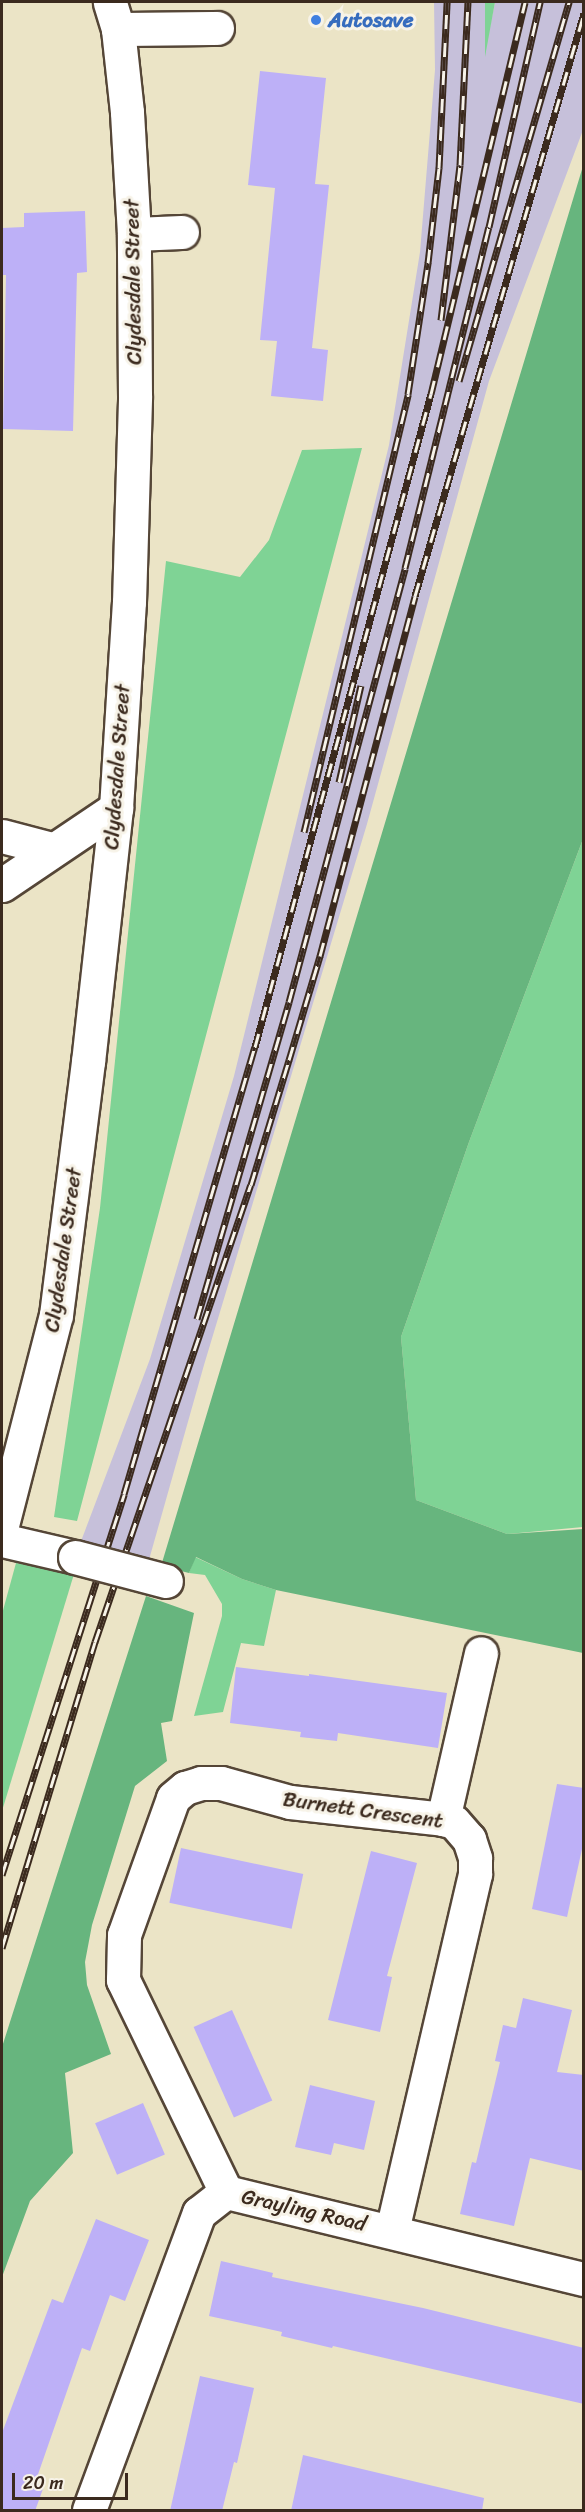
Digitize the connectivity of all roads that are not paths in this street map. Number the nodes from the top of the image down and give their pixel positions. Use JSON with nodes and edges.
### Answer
{"nodes":[{"id":1,"x":114,"y":15,"type":"edge"},
{"id":2,"x":217,"y":28,"type":"dead end"},
{"id":3,"x":182,"y":232,"type":"dead end"},
{"id":4,"x":134,"y":234,"type":"junction"},
{"id":5,"x":116,"y":808,"type":"junction"},
{"id":6,"x":2,"y":836,"type":"edge"},
{"id":7,"x":52,"y":849,"type":"junction"},
{"id":8,"x":2,"y":885,"type":"edge"},
{"id":9,"x":2,"y":1525,"type":"edge"},
{"id":10,"x":2,"y":1540,"type":"edge"},
{"id":11,"x":166,"y":1581,"type":"dead end"},
{"id":12,"x":481,"y":1653,"type":"dead end"},
{"id":13,"x":443,"y":1819,"type":"junction"},
{"id":14,"x":226,"y":2192,"type":"junction"},
{"id":15,"x":392,"y":2230,"type":"junction"},
{"id":16,"x":584,"y":2279,"type":"edge"},
{"id":17,"x":89,"y":2511,"type":"edge"}],
"edges":[{"from":1,"to":2,"type":"street"},
{"from":1,"to":4,"type":"street","name":"Clydesdale Street"},
{"from":3,"to":4,"type":"street"},
{"from":4,"to":5,"type":"street","name":"Clydesdale Street"},
{"from":5,"to":7,"type":"street"},
{"from":5,"to":9,"type":"street","name":"Clydesdale Street"},
{"from":6,"to":7,"type":"street"},
{"from":7,"to":8,"type":"street"},
{"from":10,"to":11,"type":"street","bridge":true},
{"from":12,"to":13,"type":"street"},
{"from":13,"to":14,"type":"street","name":"Burnett Crescent"},
{"from":13,"to":15,"type":"street","name":"Burnett Crescent"},
{"from":14,"to":15,"type":"street","name":"Grayling Road"},
{"from":14,"to":17,"type":"street","name":"Grayling Road"},
{"from":15,"to":16,"type":"street","name":"Grayling Road"}]}
